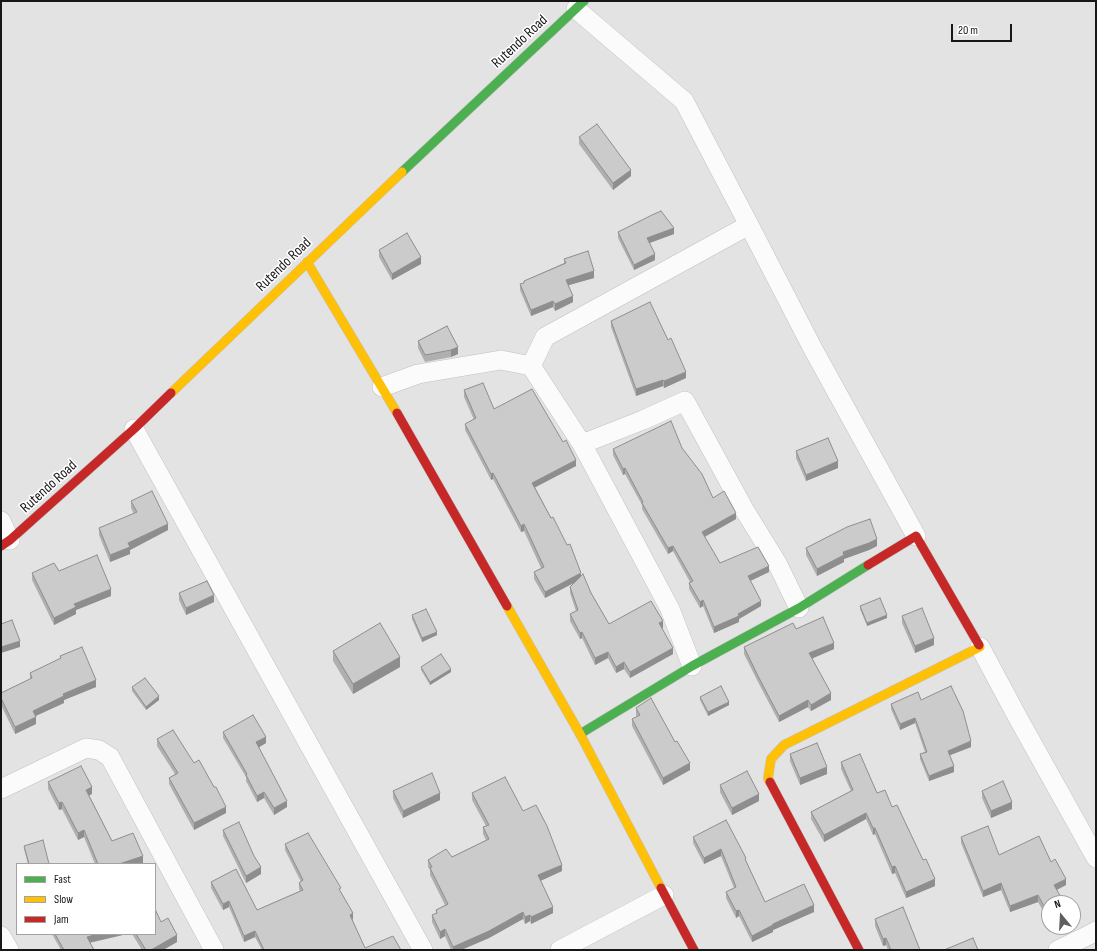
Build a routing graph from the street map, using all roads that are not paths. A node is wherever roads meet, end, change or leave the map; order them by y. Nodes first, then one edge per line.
1 (580, 5) edge
2 (749, 224) junction
3 (307, 262) junction
4 (531, 366) junction
5 (382, 387) junction
6 (134, 429) junction
7 (582, 444) junction
8 (1, 522) edge
9 (916, 536) junction
10 (5, 543) edge
11 (799, 608) junction
12 (980, 647) junction
13 (692, 666) junction
14 (580, 734) junction
15 (1, 789) edge
16 (1096, 858) edge
17 (664, 895) junction
18 (1096, 931) edge
19 (1, 936) edge
20 (9, 950) edge
21 (214, 950) edge
22 (423, 950) edge
23 (560, 950) edge
24 (694, 950) edge
25 (859, 950) edge
26 (1058, 950) edge

1 - 2 street
1 - 3 street, Rutendo Road
2 - 4 street
2 - 9 street
3 - 5 street
3 - 6 street, Rutendo Road
4 - 5 street
4 - 7 street
5 - 14 street
6 - 10 street, Rutendo Road
6 - 22 street
7 - 11 street
7 - 13 street
8 - 10 street
9 - 11 street
9 - 12 street
11 - 13 street
12 - 16 street
12 - 25 street
13 - 14 street
14 - 17 street
15 - 21 street
17 - 23 street
17 - 24 street
18 - 26 street
19 - 20 street

